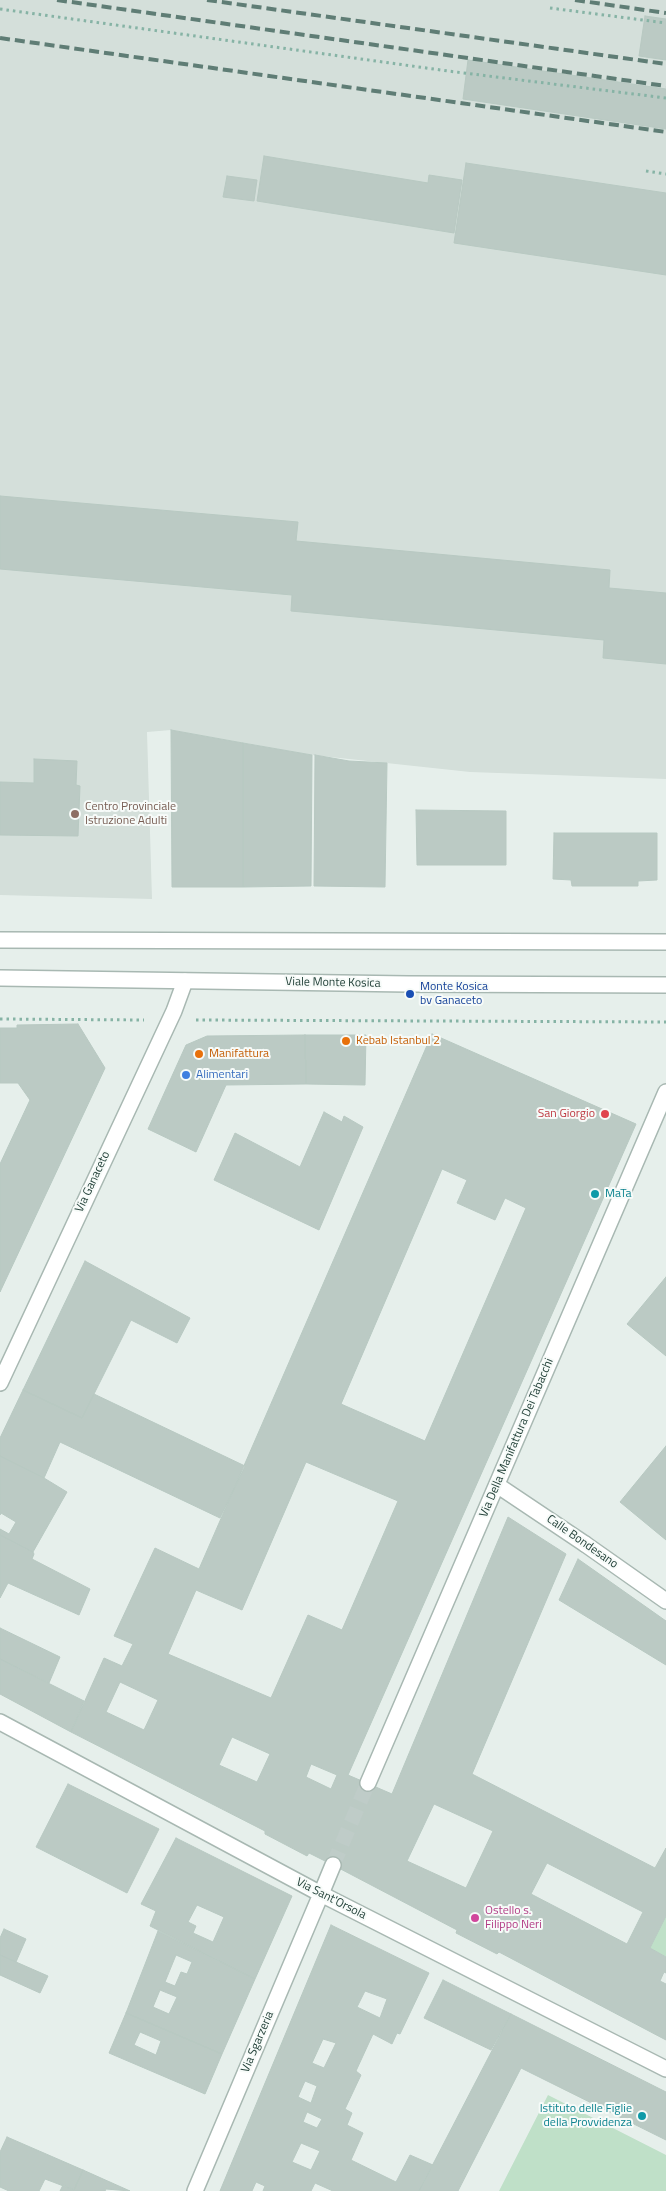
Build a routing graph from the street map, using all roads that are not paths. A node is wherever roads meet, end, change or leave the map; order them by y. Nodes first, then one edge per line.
1 (0, 940) edge
2 (666, 942) edge
3 (0, 978) edge
4 (185, 981) junction
5 (666, 985) edge
6 (666, 1092) edge
7 (0, 1383) edge
8 (497, 1485) junction
9 (666, 1601) edge
10 (0, 1722) edge
11 (368, 1784) tunnel mouth
12 (333, 1865) tunnel mouth
13 (321, 1894) junction
14 (666, 2069) edge
15 (195, 2191) edge

1 - 2 street
3 - 4 street, Viale Monte Kosica
4 - 5 street, Viale Monte Kosica
4 - 7 street, Via Ganaceto
6 - 8 street, Via Della Manifattura Dei Tabacchi
8 - 9 street, Calle Bondesano
8 - 11 street, Via Della Manifattura Dei Tabacchi
10 - 13 street, Via Sant'Orsola
12 - 13 street
13 - 14 street, Via Sant'Orsola
13 - 15 street, Via Sgarzeria

